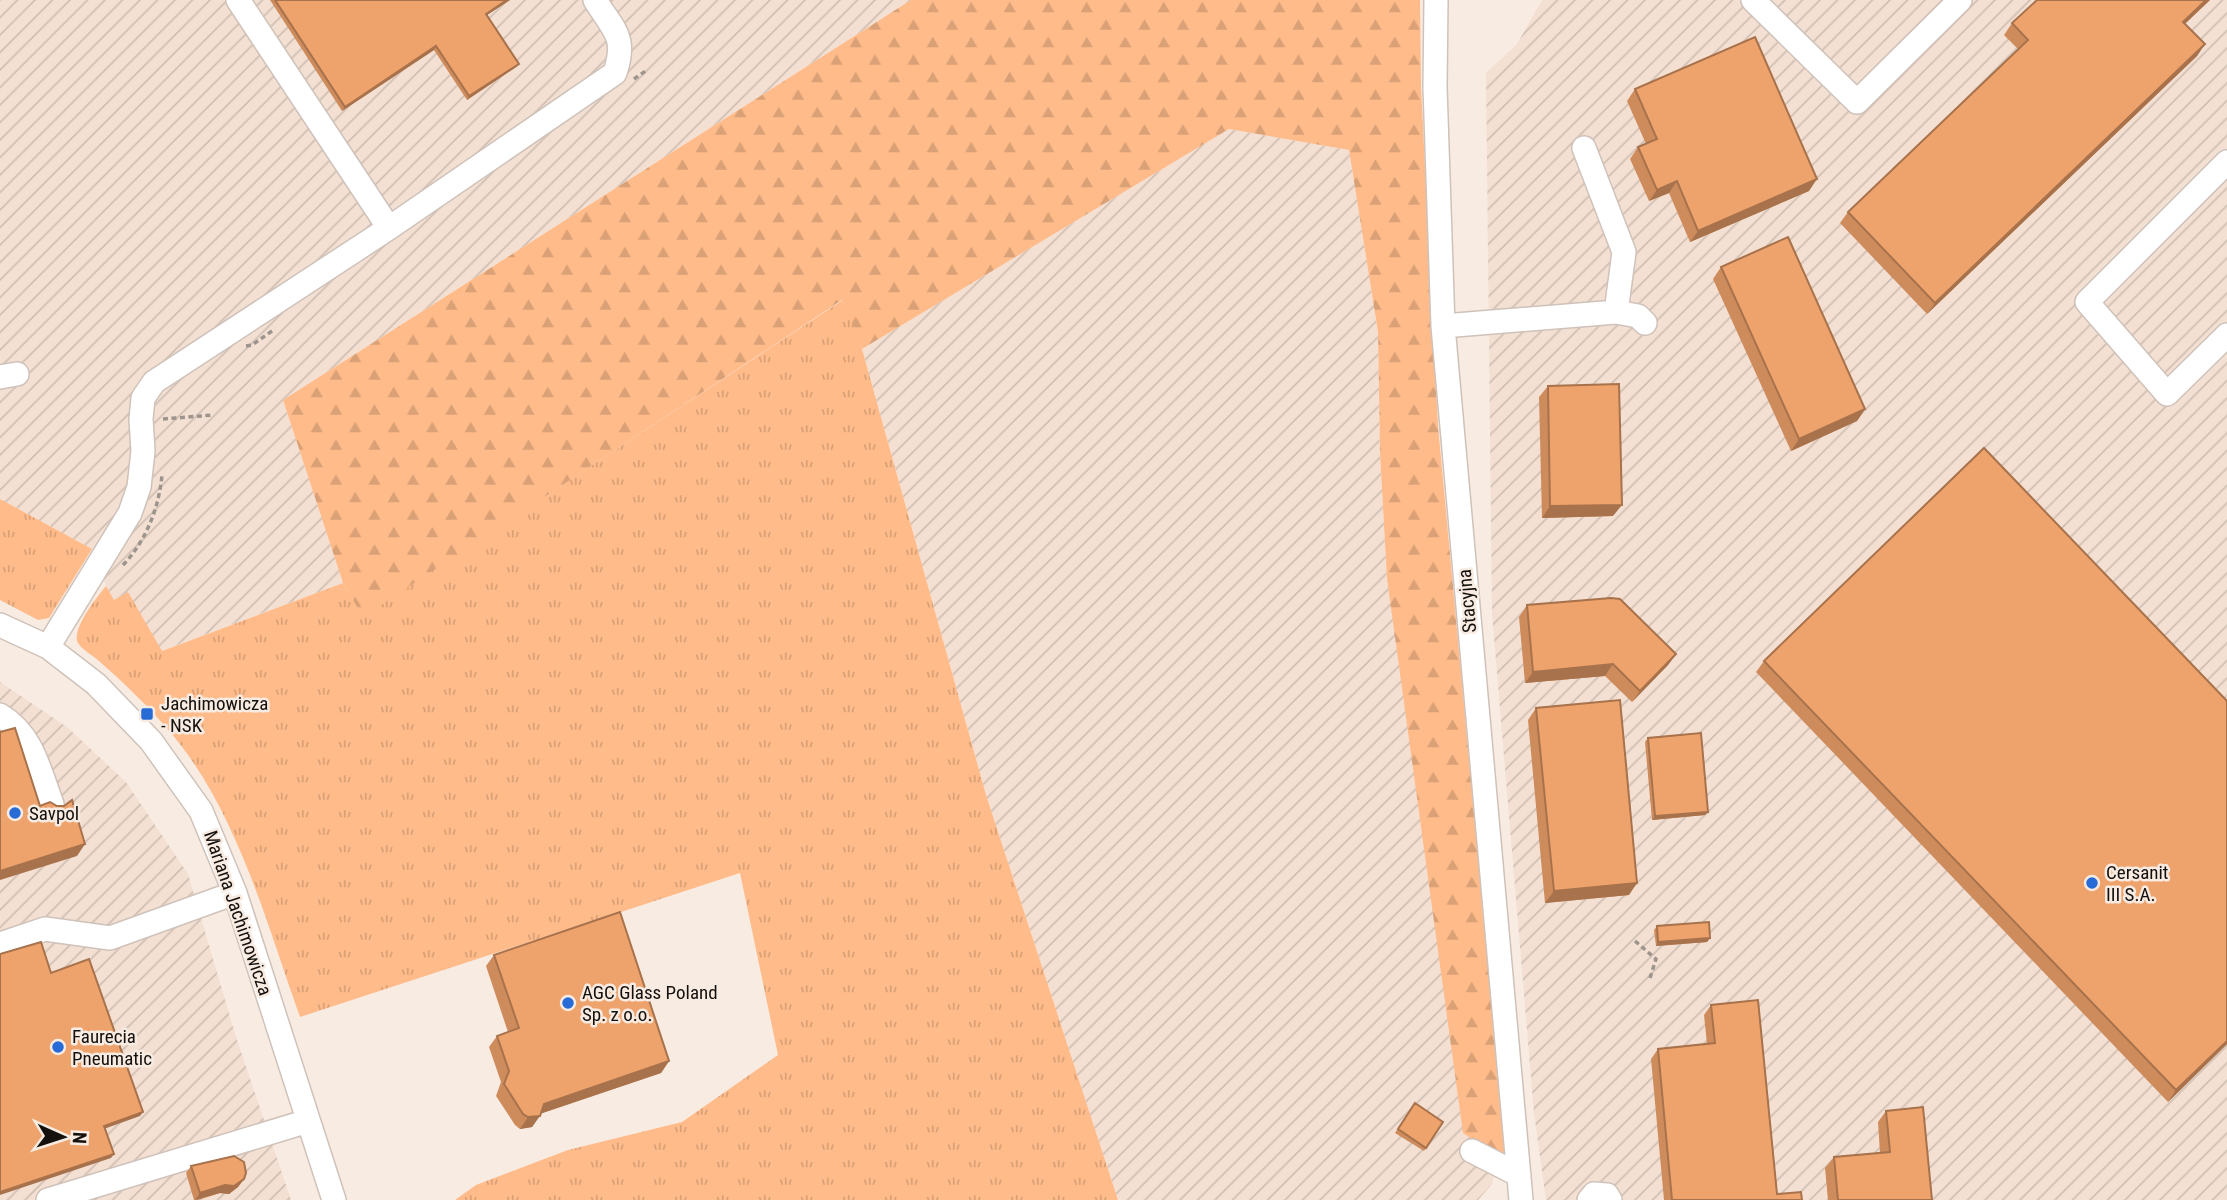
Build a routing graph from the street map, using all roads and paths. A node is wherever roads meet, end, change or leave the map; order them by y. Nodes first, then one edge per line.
1 (238, 0) edge
2 (595, 0) edge
3 (1436, 0) edge
4 (1752, 0) edge
5 (1961, 0) edge
6 (647, 70) dead end
7 (624, 85) dead end
8 (1584, 148) dead end
9 (2227, 162) edge
10 (389, 228) junction
11 (1616, 312) junction
12 (1645, 323) dead end
13 (1443, 326) junction
14 (275, 329) dead end
15 (2227, 335) edge
16 (240, 348) dead end
17 (162, 412) dead end
18 (213, 415) dead end
19 (163, 419) junction
20 (163, 431) dead end
21 (163, 466) dead end
22 (121, 567) dead end
23 (0, 625) edge
24 (48, 647) junction
25 (0, 715) edge
26 (52, 804) edge
27 (235, 893) junction
28 (1635, 941) dead end
29 (0, 944) edge
30 (1650, 978) dead end
31 (308, 1121) junction
32 (1472, 1151) dead end
33 (1518, 1175) junction
34 (48, 1200) edge
35 (334, 1200) edge
36 (1521, 1200) edge
37 (1589, 1200) edge
38 (1610, 1200) edge

1 - 10 street
2 - 10 street
3 - 13 street, Stacyjna
4 - 5 street
6 - 7 path
8 - 11 street
9 - 15 street
10 - 24 street
11 - 12 street
11 - 13 street
13 - 33 street, Stacyjna
14 - 16 path
17 - 19 path
18 - 19 path
19 - 20 path
21 - 22 path
23 - 24 street, Mariana Jachimowicza
24 - 27 street, Mariana Jachimowicza
25 - 26 street
27 - 29 street
27 - 31 street, Mariana Jachimowicza
28 - 30 path
31 - 34 street
31 - 35 street, Mariana Jachimowicza
32 - 33 street
33 - 36 street, Stacyjna
37 - 38 street

